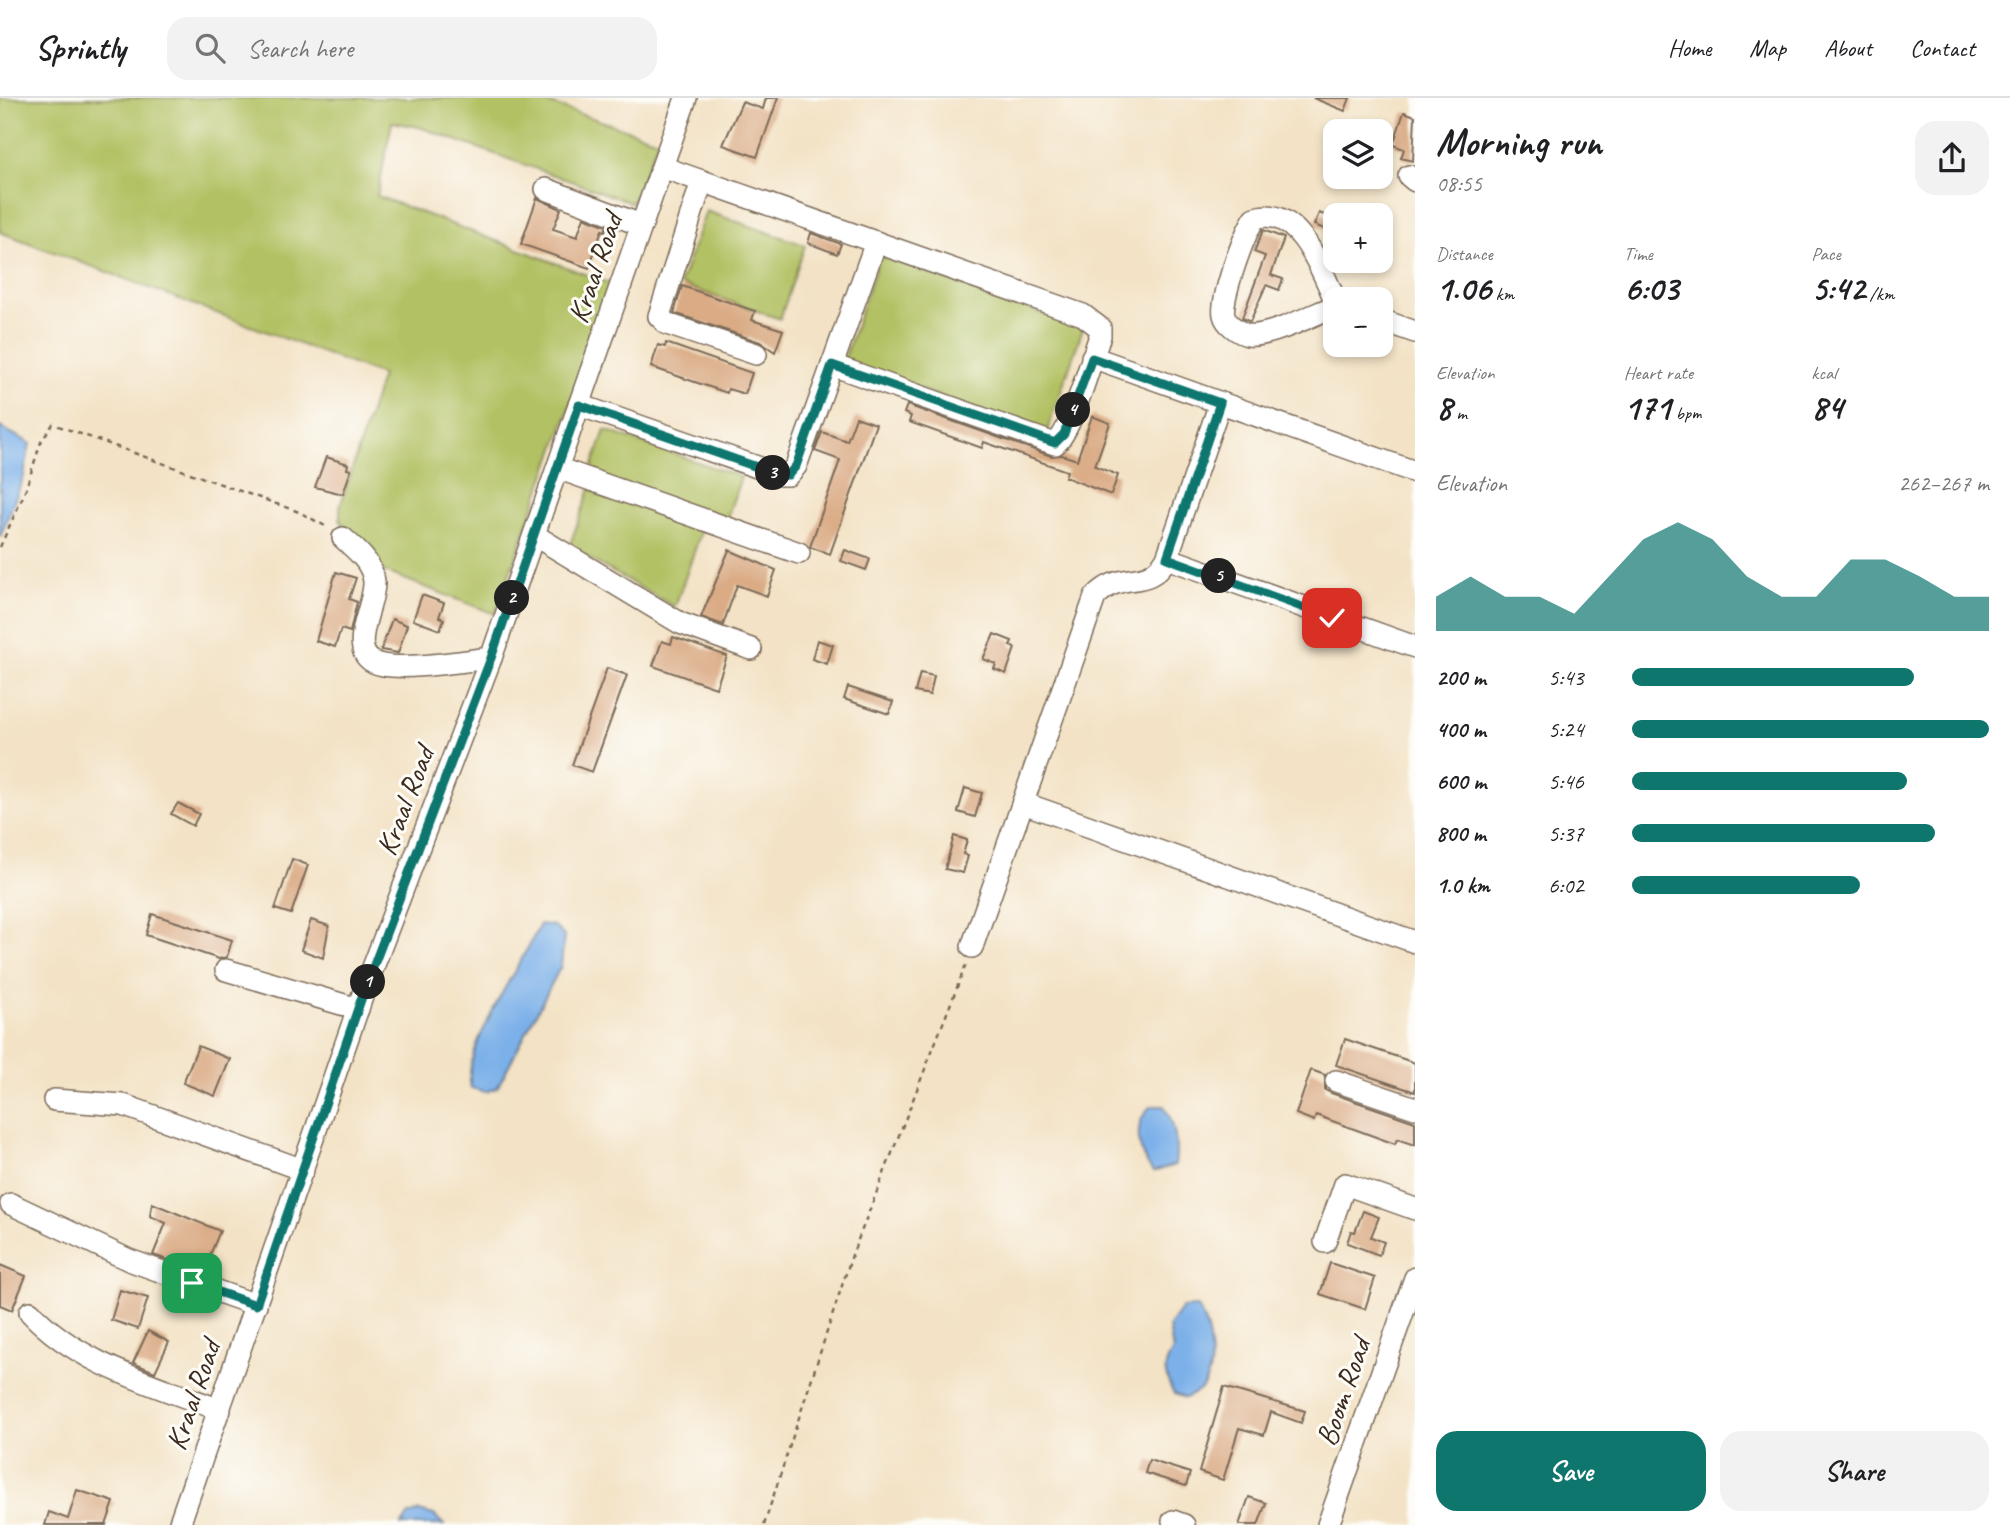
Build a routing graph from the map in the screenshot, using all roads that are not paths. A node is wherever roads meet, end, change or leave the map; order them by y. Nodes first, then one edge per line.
1 (686, 98) edge
2 (662, 167) junction
3 (702, 181) junction
4 (546, 189) dead end
5 (641, 225) junction
6 (876, 242) junction
7 (1329, 287) edge
8 (1323, 311) edge
9 (1393, 324) edge
10 (1415, 332) edge
11 (756, 354) dead end
12 (1092, 358) junction
13 (832, 365) junction
14 (1220, 403) junction
15 (579, 405) junction
16 (557, 468) junction
17 (1415, 472) edge
18 (534, 535) junction
19 (343, 538) road end
20 (799, 553) dead end
21 (1167, 558) junction
22 (1415, 648) edge
23 (751, 649) dead end
24 (491, 658) junction
25 (1023, 803) junction
26 (1415, 942) edge
27 (972, 947) road end
28 (226, 970) dead end
29 (358, 1009) junction
30 (1336, 1081) dead end
31 (54, 1100) dead end
32 (1415, 1108) edge
33 (303, 1170) junction
34 (11, 1204) dead end
35 (1415, 1209) edge
36 (1325, 1242) dead end
37 (1415, 1278) edge
38 (256, 1305) junction
39 (30, 1312) dead end
40 (220, 1410) junction
41 (179, 1525) edge
42 (1328, 1525) edge

1 - 2 street, Kraal Road
2 - 3 street
2 - 5 street, Kraal Road
3 - 6 street
3 - 11 street
4 - 5 street
5 - 15 street, Kraal Road
6 - 12 street
6 - 13 street
7 - 8 street
9 - 10 street
12 - 13 street
12 - 14 street
13 - 15 street
14 - 17 street
14 - 21 street
15 - 16 street, Kraal Road
16 - 18 street, Kraal Road
16 - 20 street
18 - 23 street
18 - 24 street, Kraal Road
19 - 24 street
21 - 22 street
21 - 25 street
24 - 29 street, Kraal Road
25 - 26 street
25 - 27 street
28 - 29 street
29 - 33 street, Kraal Road
30 - 32 street
31 - 33 street
33 - 38 street, Kraal Road
34 - 38 street
35 - 36 street
37 - 42 street, Boom Road
38 - 40 street, Kraal Road
39 - 40 street
40 - 41 street, Kraal Road

